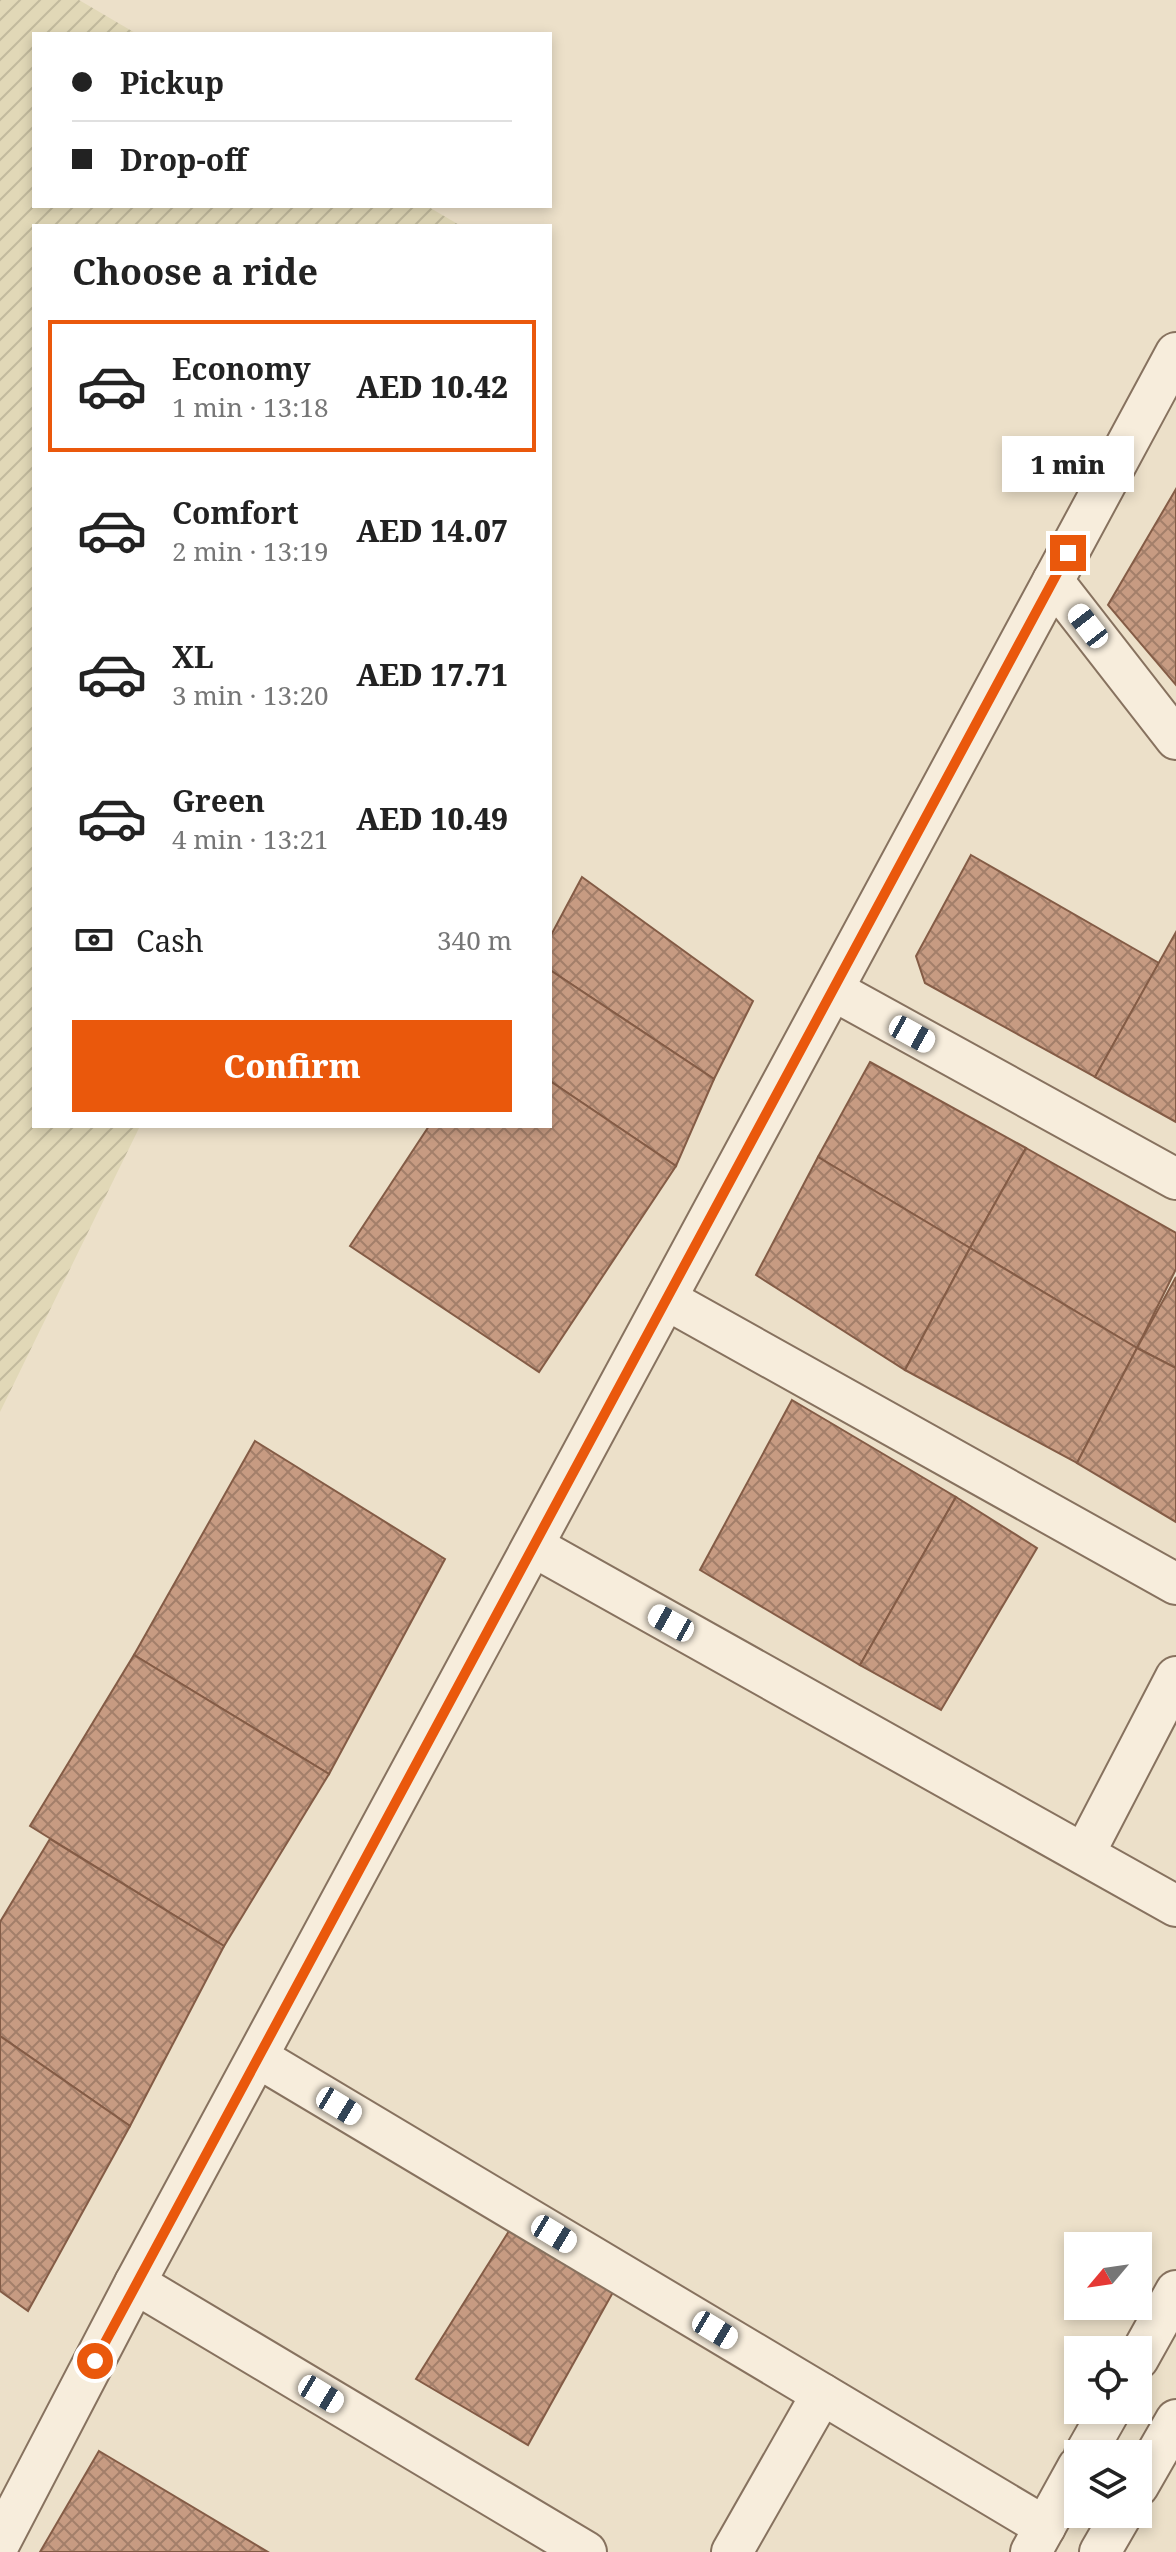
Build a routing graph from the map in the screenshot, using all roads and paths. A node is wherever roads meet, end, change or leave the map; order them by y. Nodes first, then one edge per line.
1 (1176, 353) edge
2 (1053, 581) junction
3 (1176, 739) edge
4 (833, 990) junction
5 (1176, 1179) edge
6 (666, 1299) junction
7 (533, 1546) junction
8 (1176, 1584) edge
9 (1176, 1677) edge
10 (1084, 1854) junction
11 (1176, 1906) edge
12 (259, 2058) junction
13 (135, 2283) junction
14 (1176, 2291) edge
15 (1151, 2336) edge
16 (822, 2394) junction
17 (1176, 2420) edge
18 (1152, 2462) edge
19 (1064, 2492) edge
20 (1114, 2528) edge
21 (1038, 2539) edge
22 (0, 2542) edge
23 (586, 2552) edge
24 (732, 2552) edge
25 (1100, 2552) edge

1 - 2 street
2 - 3 street
2 - 4 street
4 - 5 street
4 - 6 street
6 - 7 street
6 - 8 street
7 - 10 street
7 - 12 street
9 - 10 street
10 - 11 street
12 - 13 street
12 - 16 street
13 - 22 street
13 - 23 street
14 - 15 street
16 - 21 street
16 - 24 street
17 - 18 street
19 - 21 street
20 - 25 street

